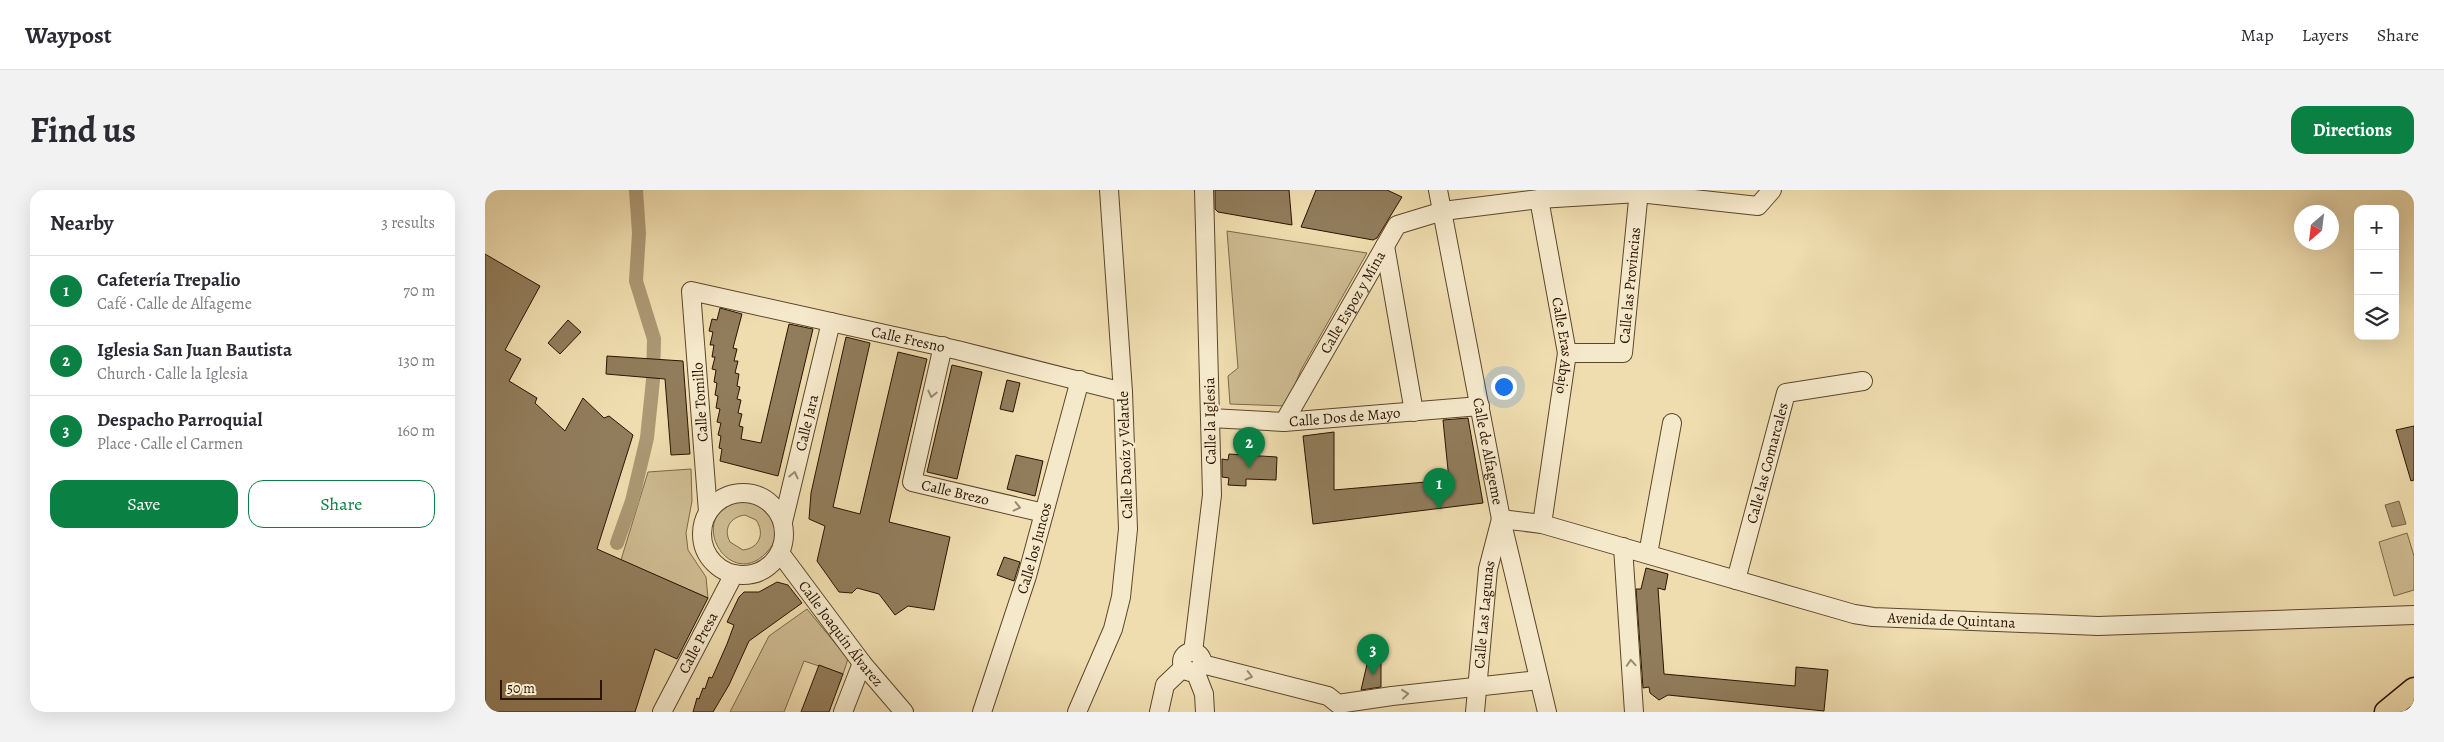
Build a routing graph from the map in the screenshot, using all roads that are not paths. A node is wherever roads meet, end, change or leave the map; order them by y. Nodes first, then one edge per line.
1 (1109, 190) edge
2 (1205, 190) edge
3 (1438, 190) edge
4 (1772, 190) edge
5 (1639, 192) edge
6 (1539, 199) junction
7 (1443, 211) junction
8 (1385, 246) junction
9 (691, 291) joint
10 (831, 322) junction
11 (943, 346) junction
12 (1567, 353) junction
13 (1080, 380) junction
14 (1863, 381) dead end
15 (1123, 392) junction
16 (1480, 406) junction
17 (1414, 412) junction
18 (1210, 418) junction
19 (1284, 422) junction
20 (1672, 423) dead end
21 (708, 512) junction
22 (1044, 513) junction
23 (1501, 518) junction
24 (783, 522) junction
25 (1542, 524) junction
26 (1623, 547) junction
27 (780, 553) junction
28 (1648, 554) junction
29 (734, 574) junction
30 (1736, 580) junction
31 (2414, 615) edge
32 (862, 662) junction
33 (1193, 663) junction
34 (1539, 680) junction
35 (1477, 686) junction
36 (2414, 689) edge
37 (1335, 709) edge
38 (663, 712) edge
39 (843, 712) edge
40 (904, 712) edge
41 (982, 712) edge
42 (1077, 712) edge
43 (1159, 712) edge
44 (1205, 712) edge
45 (1475, 712) edge
46 (1547, 712) edge
47 (1633, 712) edge
48 (2386, 712) edge
49 (2398, 712) edge

1 - 15 street, Calle Daoíz y Velarde
2 - 18 street, Calle la Iglesia
3 - 7 street, Calle de Alfageme
4 - 5 street, Calle Espoz y Mina
5 - 6 street, Calle Espoz y Mina
5 - 12 street, Calle las Provincias
6 - 7 street, Calle Espoz y Mina
6 - 12 street, Calle Eras Abajo
7 - 8 street, Calle Espoz y Mina
7 - 16 street, Calle de Alfageme
8 - 17 street
8 - 19 street, Calle Espoz y Mina
9 - 10 street, Calle Fresno
9 - 21 street, Calle Tomillo
10 - 11 street, Calle Fresno
24 -> 10 street, Calle Jara
11 - 13 street, Calle Fresno
11 -> 22 street, Calle Brezo
12 - 25 street, Calle Eras Abajo
13 - 15 street, Calle Fresno
13 - 22 street, Calle los Juncos
14 - 30 street, Calle las Comarcales
15 - 42 street, Calle Daoíz y Velarde
16 - 17 street, Calle Dos de Mayo
16 - 23 street, Calle de Alfageme
17 - 19 street, Calle Dos de Mayo
18 - 19 street, Calle Dos de Mayo
18 - 33 street, Calle la Iglesia
20 - 28 street
21 - 24 street
21 - 29 street
22 - 41 street, Calle los Juncos
23 - 25 street, Avenida de Quintana
23 - 34 street, Calle de Alfageme
23 - 35 street, Calle Las Lagunas
24 - 27 street
25 - 26 street, Avenida de Quintana
26 - 28 street, Avenida de Quintana
47 -> 26 street
27 - 29 street
27 - 32 street, Calle Joaquín Álvarez
28 - 30 street, Avenida de Quintana
29 - 38 street, Calle Presa
30 - 31 street, Avenida de Quintana
32 - 39 street
32 - 40 street, Calle Joaquín Álvarez
33 -> 37 street
33 - 43 street
33 - 44 street, Calle la Iglesia
34 - 35 street
34 - 46 street, Calle de Alfageme
37 -> 35 street
35 - 45 street, Calle Las Lagunas
36 - 48 main road
36 - 49 main road

